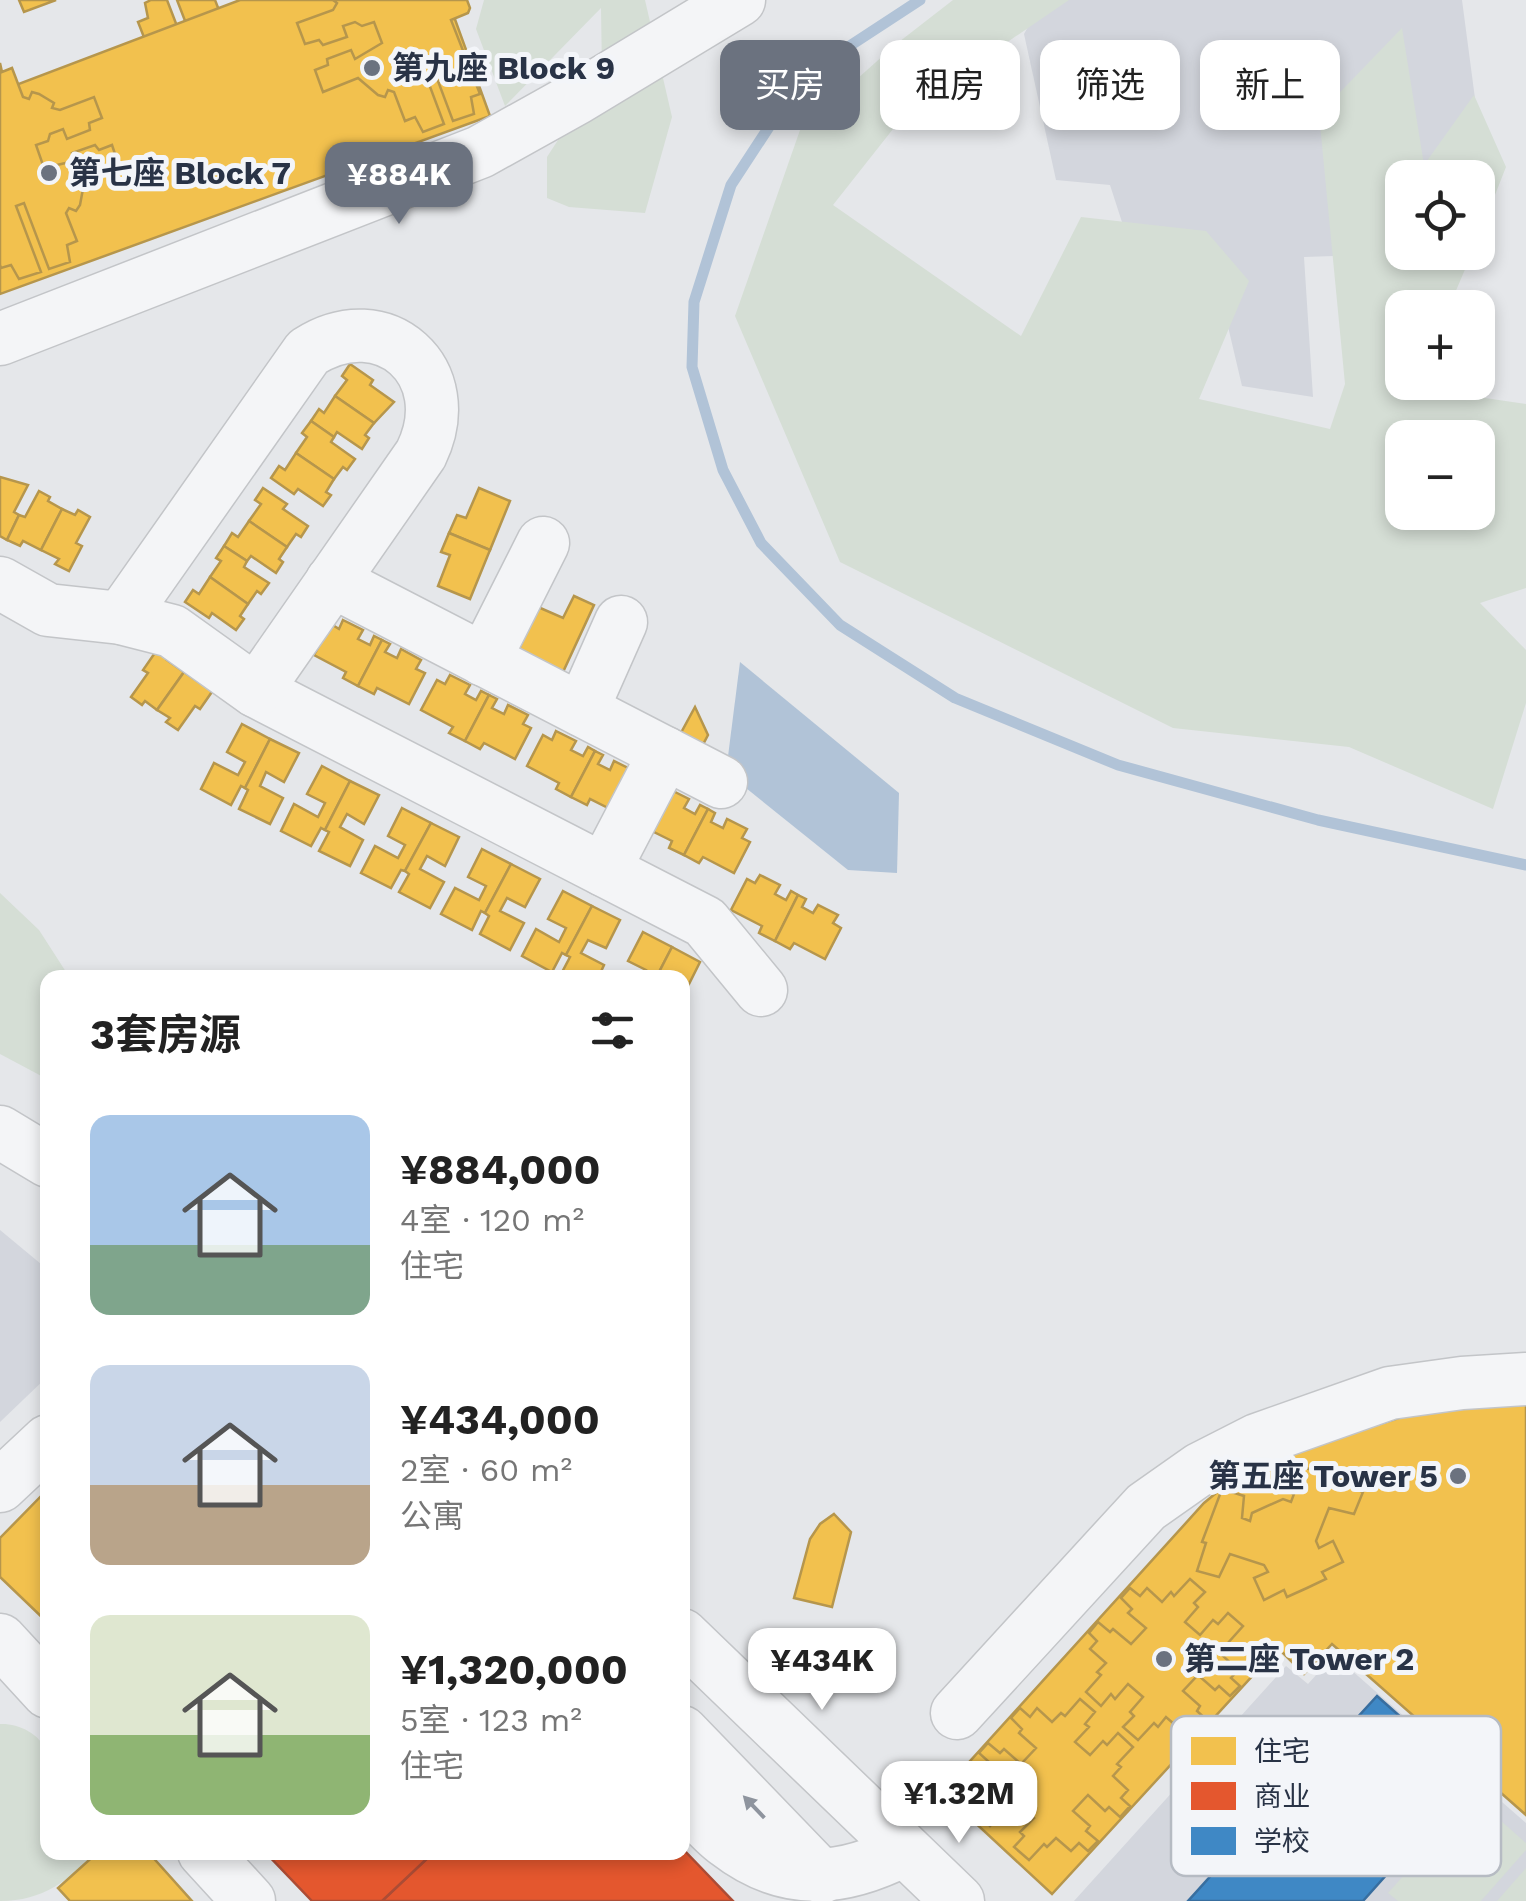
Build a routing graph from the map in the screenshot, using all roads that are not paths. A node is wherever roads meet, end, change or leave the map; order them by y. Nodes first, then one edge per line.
1 (739, 0) edge
2 (0, 339) edge
3 (544, 543) dead end
4 (332, 582) junction
5 (0, 583) edge
6 (121, 618) junction
7 (621, 622) dead end
8 (484, 660) junction
9 (256, 691) junction
10 (582, 710) junction
11 (666, 753) junction
12 (722, 782) dead end
13 (604, 870) junction
14 (761, 990) dead end
15 (0, 1132) edge
16 (40, 1156) edge
17 (1526, 1379) edge
18 (40, 1448) edge
19 (0, 1486) edge
20 (0, 1640) edge
21 (690, 1644) edge
22 (40, 1683) edge
23 (957, 1713) dead end
24 (690, 1740) edge
25 (690, 1805) edge
26 (904, 1850) junction
27 (212, 1860) edge
28 (822, 1877) junction
29 (250, 1901) edge
30 (958, 1901) edge

1 - 2 street
3 - 8 street
4 - 6 street
4 - 8 street
4 - 9 street
5 - 6 street
6 - 9 street
7 - 10 street
8 - 10 street
9 - 13 street
10 - 11 street
11 - 12 street
11 - 13 street
13 - 14 street
15 - 16 street
17 - 23 street
18 - 19 street
20 - 22 street
21 - 26 street
28 -> 24 street
25 - 28 street
26 - 28 street
26 - 30 street
27 - 29 street

